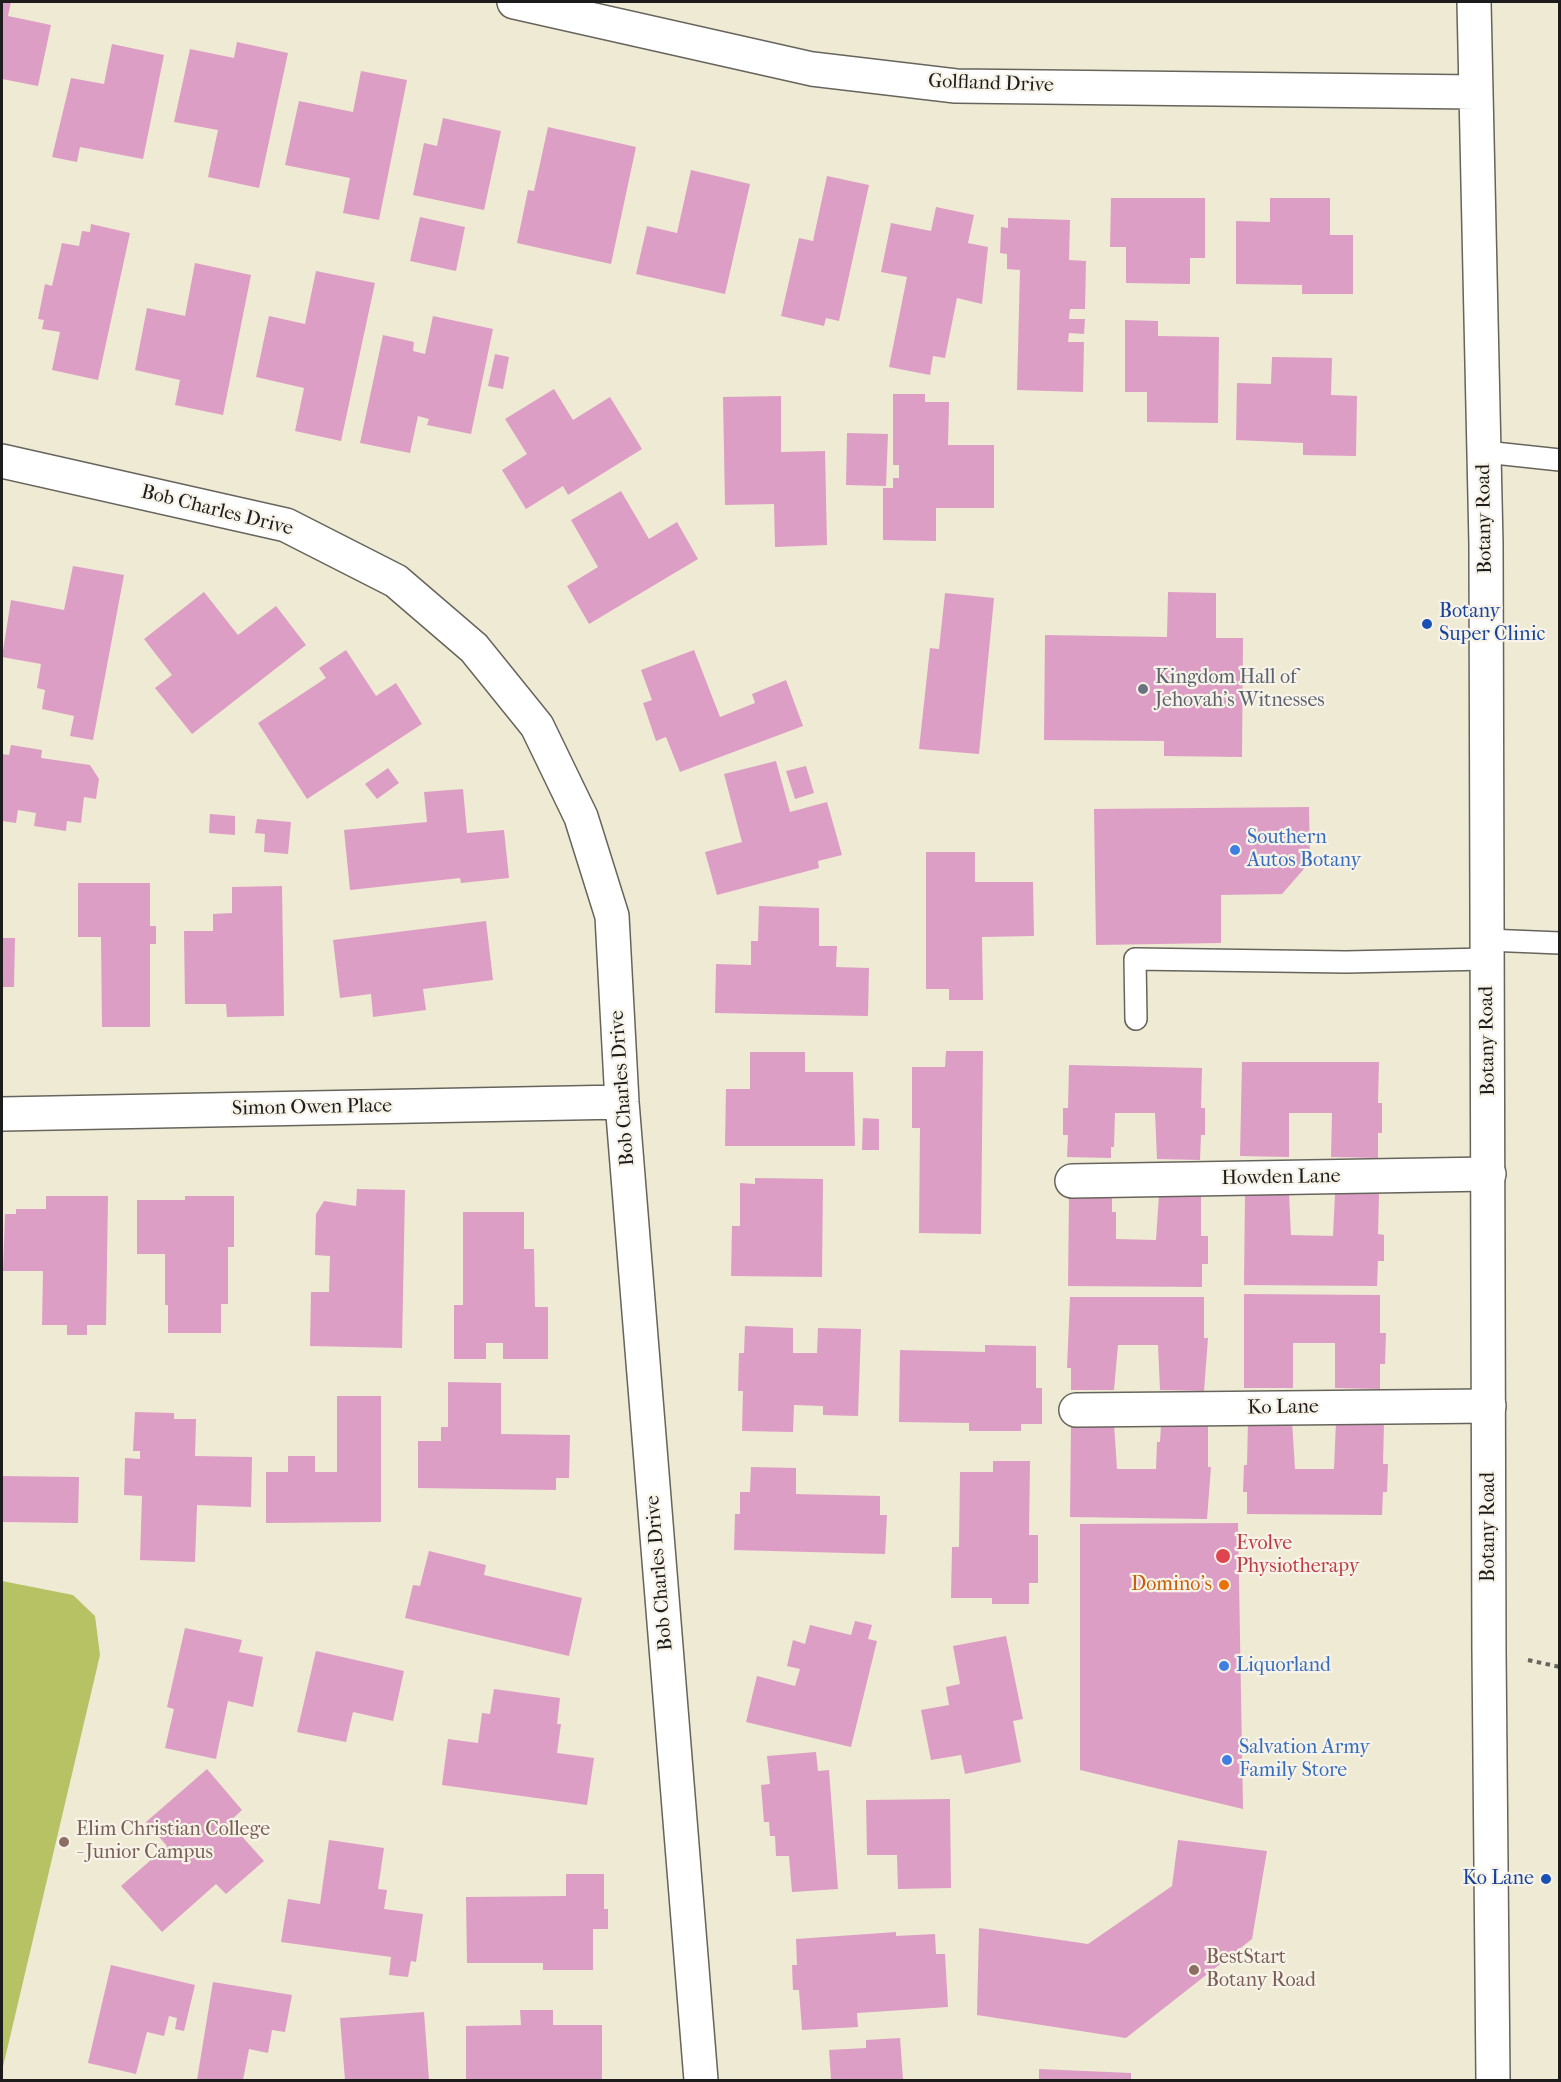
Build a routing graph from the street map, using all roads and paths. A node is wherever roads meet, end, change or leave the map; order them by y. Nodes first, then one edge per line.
1 (514, 2) edge
2 (1474, 2) edge
3 (1476, 92) junction
4 (1485, 452) junction
5 (1560, 460) edge
6 (2, 461) edge
7 (1560, 943) edge
8 (1487, 950) junction
9 (1136, 1019) dead end
10 (622, 1102) junction
11 (2, 1114) edge
12 (1490, 1174) junction
13 (1072, 1181) dead end
14 (1490, 1406) junction
15 (1076, 1410) dead end
16 (701, 2080) edge
17 (1493, 2080) edge

1 - 3 street, Golfland Drive
2 - 3 street, Botany Road
3 - 4 street, Botany Road
4 - 5 lane
4 - 8 street, Botany Road
6 - 10 street, Bob Charles Drive
7 - 8 lane
8 - 9 lane
8 - 12 street, Botany Road
10 - 11 street, Simon Owen Place
10 - 16 street, Bob Charles Drive
12 - 13 street, Howden Lane
12 - 14 street, Botany Road
14 - 15 street, Ko Lane
14 - 17 street, Botany Road

